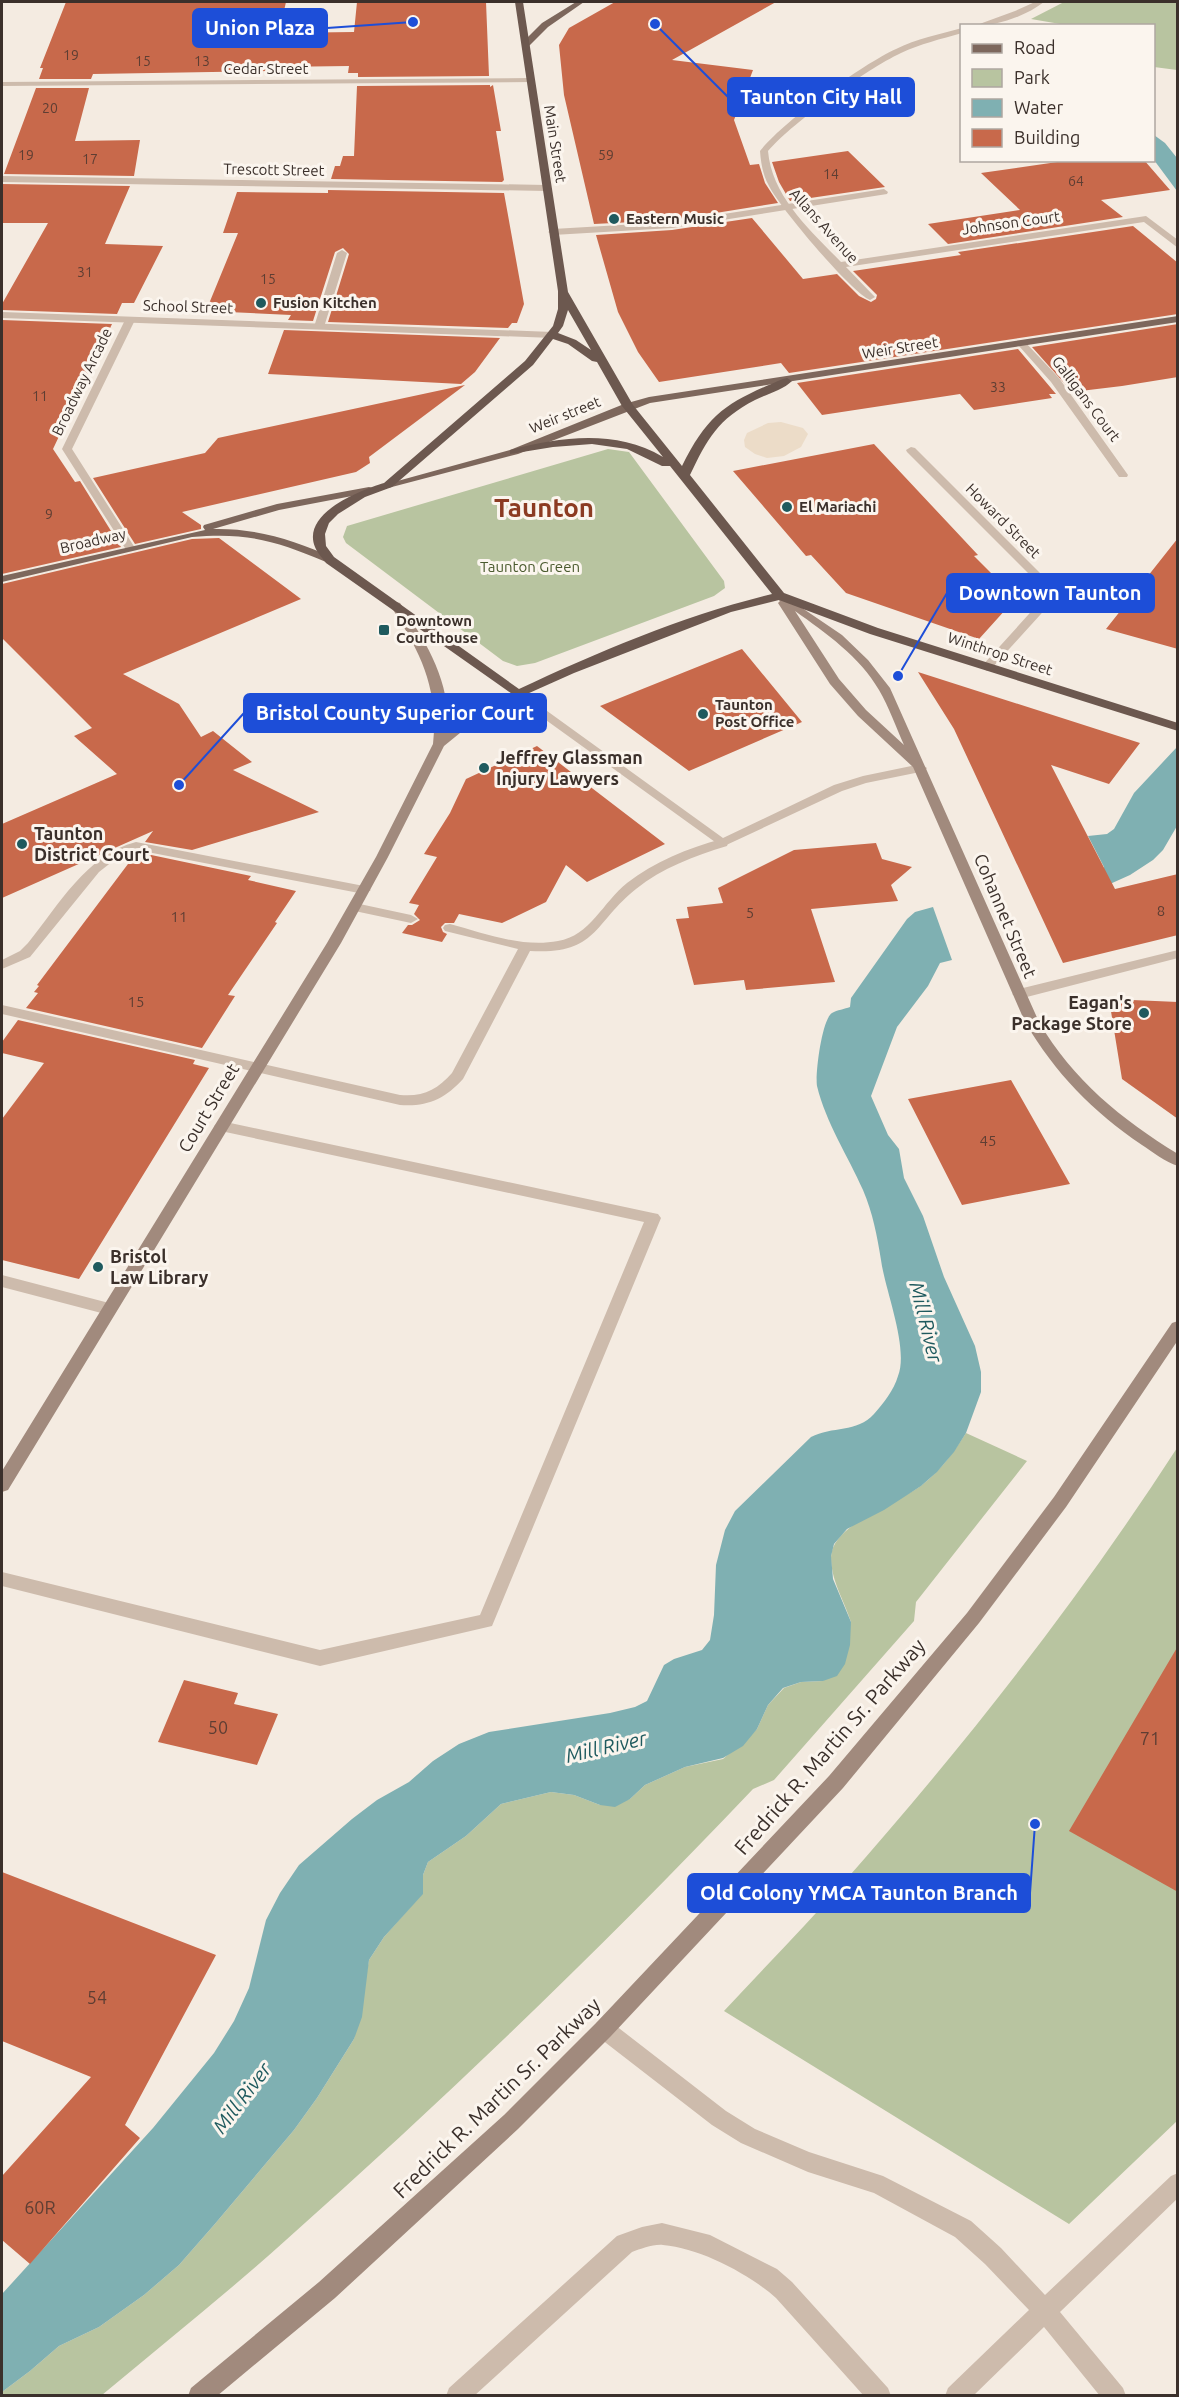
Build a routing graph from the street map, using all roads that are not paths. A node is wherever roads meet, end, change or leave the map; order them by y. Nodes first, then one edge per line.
1 (519, 2) edge
2 (580, 2) edge
3 (1040, 2) edge
4 (984, 24) edge
5 (960, 31) edge
6 (525, 45) junction
7 (530, 80) junction
8 (2, 84) edge
9 (2, 179) edge
10 (546, 188) junction
11 (884, 192) dead end
12 (786, 207) junction
13 (553, 232) junction
14 (1178, 245) edge
15 (342, 253) dead end
16 (840, 265) junction
17 (563, 291) junction
18 (870, 297) dead end
19 (2, 315) edge
20 (1178, 319) edge
21 (129, 320) junction
22 (319, 327) junction
23 (553, 335) junction
24 (1022, 344) junction
25 (608, 372) junction
26 (787, 381) junction
27 (628, 406) junction
28 (911, 450) dead end
29 (514, 452) junction
30 (1123, 475) dead end
31 (683, 477) junction
32 (388, 485) junction
33 (369, 490) junction
34 (192, 534) junction
35 (130, 548) junction
36 (330, 560) junction
37 (2, 579) edge
38 (780, 596) junction
39 (396, 605) junction
40 (987, 667) junction
41 (518, 694) junction
42 (1176, 727) edge
43 (439, 744) junction
44 (921, 768) junction
45 (722, 843) junction
46 (364, 891) junction
47 (355, 907) junction
48 (411, 919) dead end
49 (450, 928) dead end
50 (526, 946) junction
51 (1178, 954) edge
52 (2, 965) edge
53 (1019, 994) junction
54 (2, 1010) edge
55 (256, 1068) junction
56 (221, 1126) junction
57 (1178, 1161) edge
58 (2, 1281) edge
59 (109, 1309) junction
60 (1178, 1327) edge
61 (2, 1485) edge
62 (2, 1579) edge
63 (604, 2029) junction
64 (1178, 2183) edge
65 (1044, 2310) junction
66 (199, 2396) edge
67 (457, 2396) edge
68 (880, 2396) edge
69 (956, 2396) edge
70 (1115, 2396) edge

1 - 6 highway, Main Street
2 - 6 main road
3 - 4 street
5 - 12 street, Allans Avenue
6 - 7 highway, Main Street
7 - 8 street, Cedar Street
7 - 10 highway, Main Street
9 - 10 street, Trescott Street
10 - 13 highway, Main Street
11 - 12 street
12 - 13 street
12 - 16 street, Allans Avenue
13 - 17 highway, Main Street
14 - 16 street, Johnson Court
15 - 22 street
16 - 18 street, Allans Avenue
17 - 23 highway, Main Street
17 - 25 highway, Main Street
19 - 21 street, School Street
20 - 24 main road, Weir Street
21 - 22 street, School Street
21 - 35 street, Broadway Arcade
22 - 23 street, School Street
23 - 25 highway
23 - 32 highway, Main Street
24 - 26 main road, Weir Street
24 - 30 street, Galligans Court
25 - 27 highway, Main Street
26 - 27 main road, Weir Street
26 - 31 highway
27 - 29 main road, Weir street
27 - 31 highway
28 - 40 street, Howard Street
29 - 31 highway
29 - 32 main road
31 - 38 highway
32 - 33 highway
33 - 34 main road, Broadway
33 - 36 highway
34 - 35 main road, Broadway
34 - 36 main road, Broadway
35 - 37 main road, Broadway
36 - 39 highway
38 - 40 highway, Winthrop Street
38 - 41 highway
38 - 44 main road, Cohannet Street
38 - 44 main road, Cohannet Street
39 - 41 highway
39 - 43 main road, Court Street
40 - 42 highway, Winthrop Street
41 - 43 main road, Court Street
41 - 45 street
43 - 46 main road, Court Street
44 - 45 street
44 - 53 main road, Cohannet Street
45 - 50 street
46 - 47 main road, Court Street
46 - 52 street
47 - 48 street
47 - 55 main road, Court Street
49 - 50 street
50 - 55 street
51 - 53 street
53 - 57 main road, Cohannet Street
54 - 55 street
55 - 56 main road, Court Street
56 - 59 main road, Court Street
56 - 62 street
58 - 59 street
59 - 61 main road, Court Street
60 - 63 main road, Fredrick R. Martin Sr. Parkway
63 - 65 street
63 - 66 main road, Fredrick R. Martin Sr. Parkway
64 - 65 street
65 - 69 street
65 - 70 street
67 - 68 street

